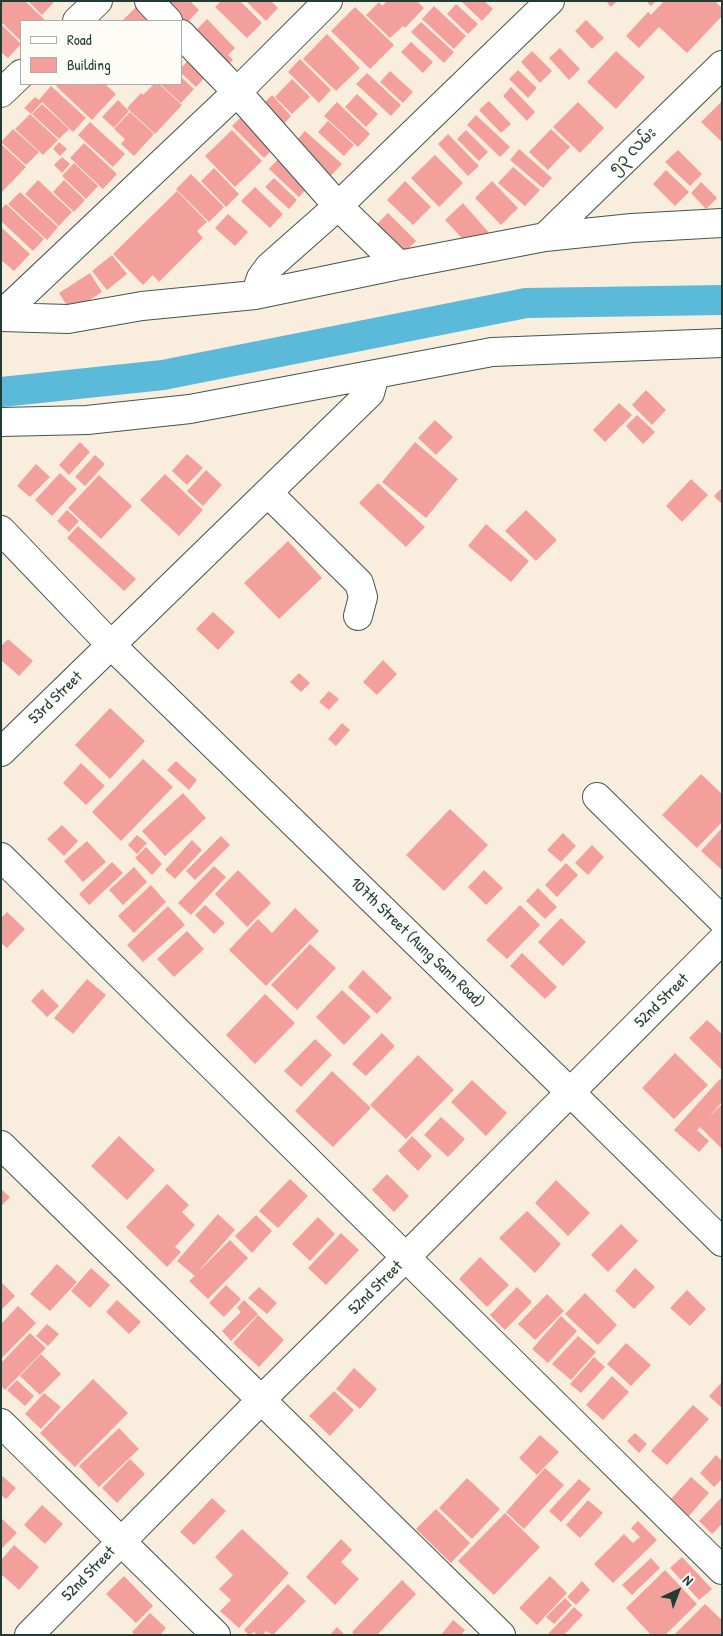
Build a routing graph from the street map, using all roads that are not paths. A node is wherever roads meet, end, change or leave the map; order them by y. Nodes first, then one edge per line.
1 (98, 1) edge
2 (149, 1) edge
3 (328, 1) edge
4 (550, 1) edge
5 (78, 20) edge
6 (167, 20) edge
7 (182, 35) edge
8 (722, 65) edge
9 (20, 75) edge
10 (237, 92) junction
11 (1, 93) edge
12 (338, 206) junction
13 (722, 223) edge
14 (545, 237) junction
15 (399, 265) junction
16 (255, 295) junction
17 (1, 316) edge
18 (722, 343) edge
19 (375, 375) junction
20 (1, 422) edge
21 (268, 493) junction
22 (1, 530) edge
23 (358, 616) dead end
24 (111, 644) junction
25 (1, 752) edge
26 (598, 797) dead end
27 (1, 857) edge
28 (722, 920) edge
29 (722, 940) edge
30 (571, 1093) junction
31 (1, 1146) edge
32 (722, 1242) edge
33 (405, 1258) junction
34 (261, 1400) junction
35 (1, 1423) edge
36 (121, 1542) junction
37 (722, 1570) edge
38 (29, 1635) edge
39 (216, 1635) edge
40 (501, 1635) edge

1 - 5 street
2 - 6 street
3 - 10 street
4 - 12 street
7 - 10 street
8 - 14 street, ၅၃ လမ်း
9 - 11 street
10 - 12 street
10 - 17 street
12 - 15 street
12 - 16 street
13 - 14 street
14 - 15 street
15 - 16 street
16 - 17 street
18 - 19 street
19 - 20 street
19 - 21 street, 53rd Street
21 - 23 street
21 - 24 street, 53rd Street
22 - 24 street, 107th Street (Aung Sann Road)
24 - 25 street, 53rd Street
24 - 30 street, 107th Street (Aung Sann Road)
26 - 28 street
27 - 33 street
29 - 30 street, 52nd Street
30 - 32 street, 107th Street (Aung Sann Road)
30 - 33 street, 52nd Street
31 - 34 street
33 - 34 street, 52nd Street
33 - 37 street
34 - 36 street, 52nd Street
34 - 40 street
35 - 36 street
36 - 38 street, 52nd Street
36 - 39 street

